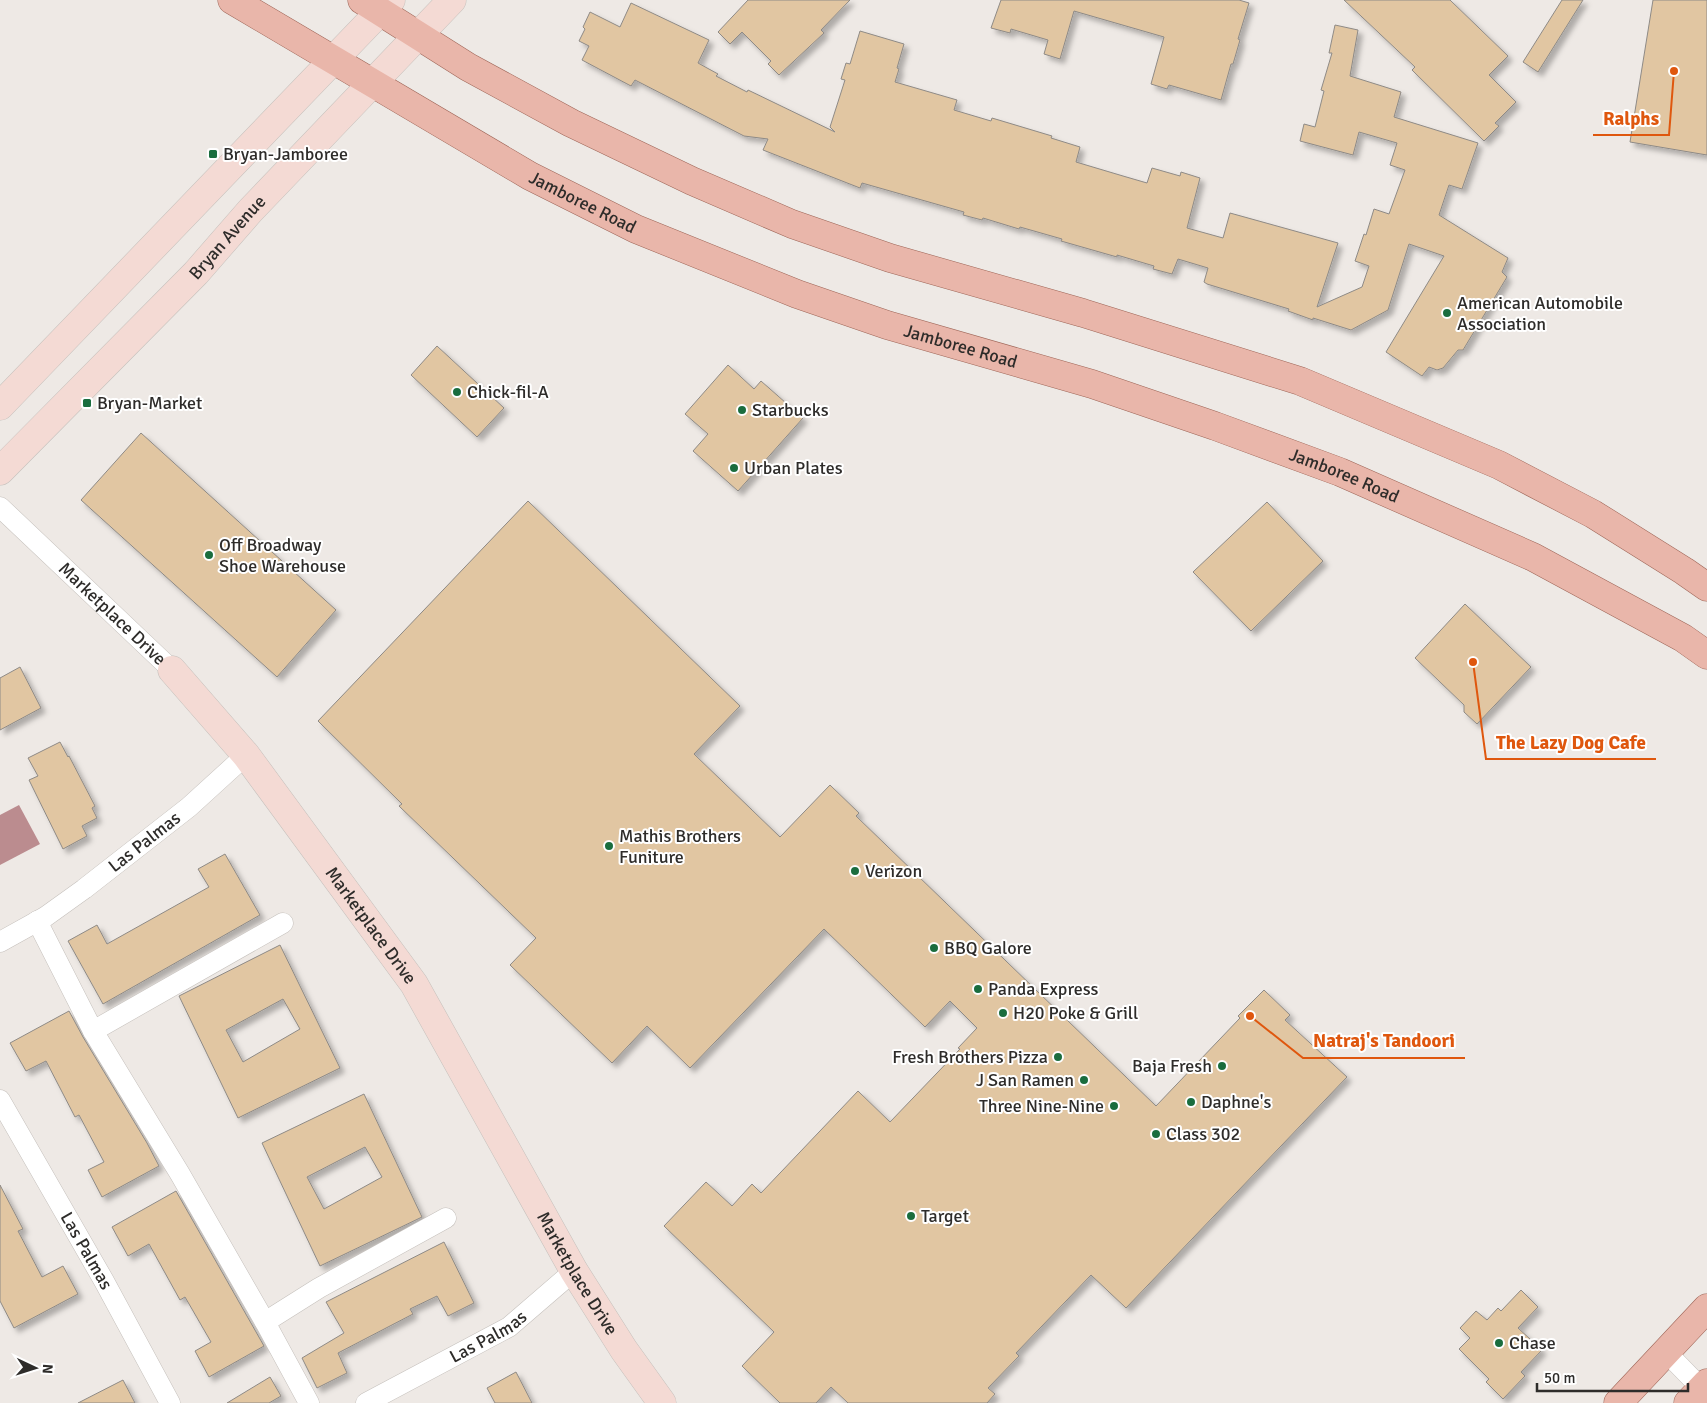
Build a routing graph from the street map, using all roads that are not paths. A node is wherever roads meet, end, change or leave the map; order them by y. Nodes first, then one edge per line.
1 (232, 0) edge
2 (452, 0) edge
3 (378, 4) edge
4 (419, 35) junction
5 (332, 60) junction
6 (372, 83) junction
7 (0, 406) edge
8 (0, 471) edge
9 (0, 507) edge
10 (1707, 587) edge
11 (1707, 655) edge
12 (172, 670) joint
13 (246, 755) junction
14 (37, 921) junction
15 (284, 923) dead end
16 (0, 942) edge
17 (93, 1030) junction
18 (0, 1100) edge
19 (446, 1218) dead end
20 (574, 1271) junction
21 (1707, 1308) edge
22 (265, 1322) junction
23 (1666, 1352) junction
24 (1701, 1392) edge
25 (170, 1403) edge
26 (309, 1403) edge
27 (366, 1403) edge
28 (662, 1403) edge
29 (1618, 1403) edge

1 - 5 main road, Jamboree Road
2 - 4 main road, Bryan Avenue
3 - 4 main road
3 - 5 main road
4 - 6 main road, Bryan Avenue
4 - 10 main road
5 - 6 main road, Jamboree Road
5 - 7 main road
6 - 8 main road, Bryan Avenue
6 - 11 main road, Jamboree Road
9 - 12 street, Marketplace Drive
12 - 13 main road, Marketplace Drive
13 - 14 street, Las Palmas
13 - 20 main road, Marketplace Drive
14 - 16 street, Las Palmas
14 - 17 street
15 - 17 street
17 - 22 street
18 - 25 street, Las Palmas
19 - 22 street
20 - 27 street, Las Palmas
20 - 28 main road, Marketplace Drive
21 - 23 main road
22 - 26 street
23 - 24 street
23 - 29 main road

